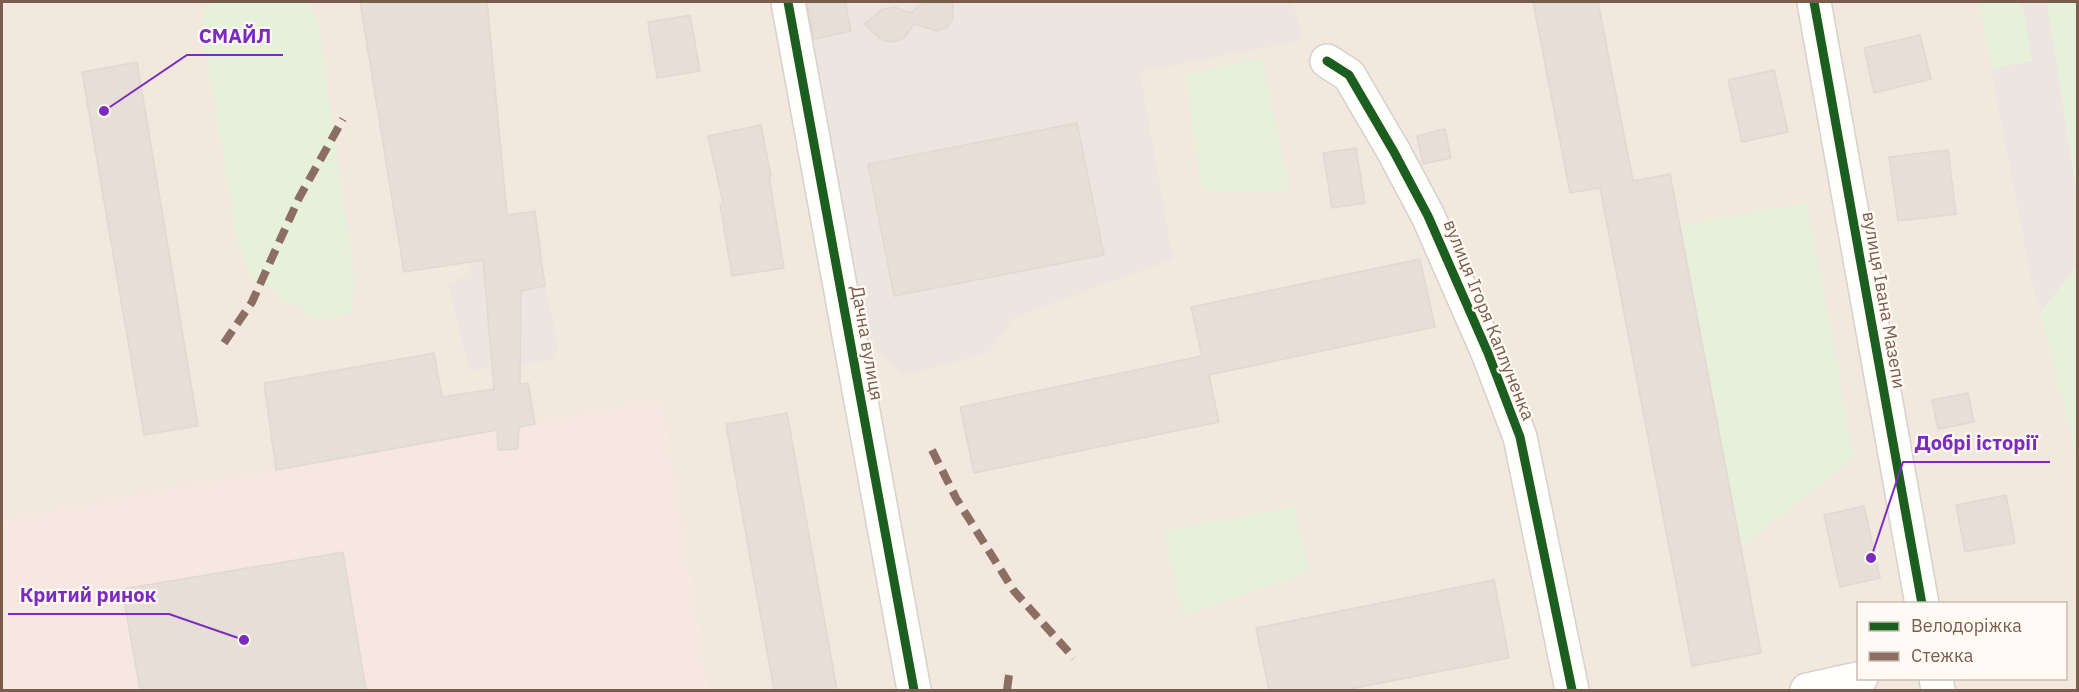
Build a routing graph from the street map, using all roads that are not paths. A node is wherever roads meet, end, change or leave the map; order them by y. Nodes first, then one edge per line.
1 (788, 2) edge
2 (1814, 2) edge
3 (1327, 62) dead end
4 (1922, 602) edge
5 (1857, 679) edge
6 (914, 690) edge
7 (1572, 690) edge
8 (1807, 690) edge

1 - 6 street, Дачна вулиця
2 - 4 street, вулиця Івана Мазепи
3 - 7 street, вулиця Ігоря Каплуненка
5 - 8 street

